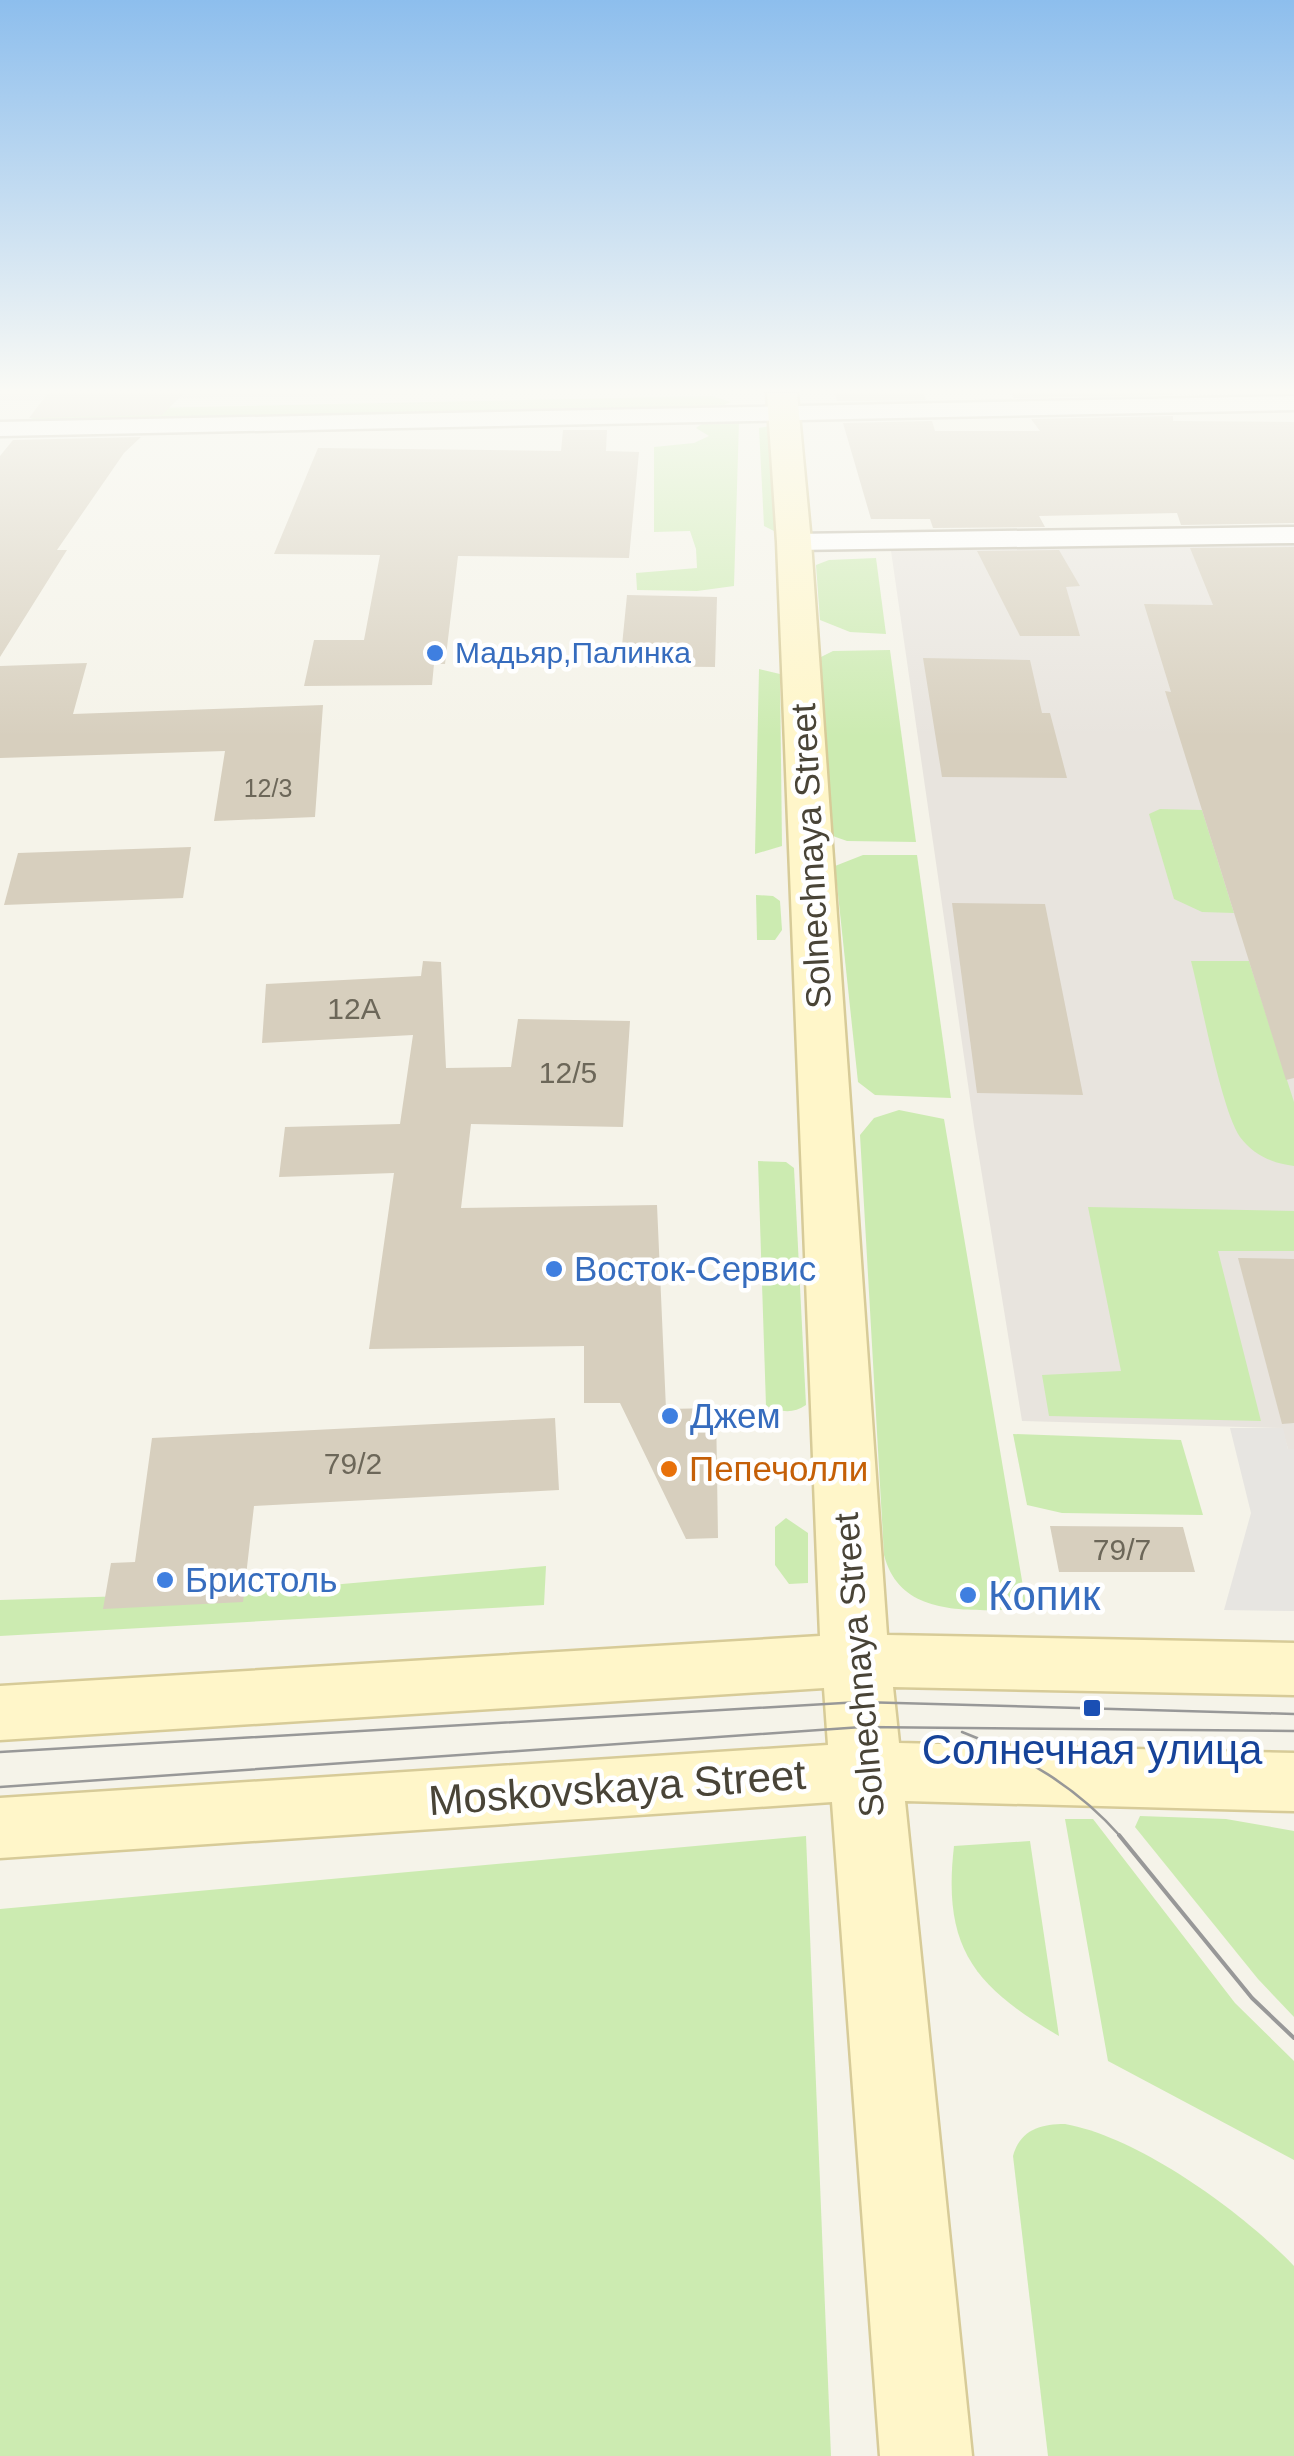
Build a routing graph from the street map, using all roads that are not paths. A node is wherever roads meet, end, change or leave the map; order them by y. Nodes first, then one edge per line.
1 (791, 508) edge
2 (1294, 535) edge
3 (794, 542) junction
4 (855, 1660) junction
5 (1294, 1669) edge
6 (0, 1714) edge
7 (866, 1771) junction
8 (1294, 1782) edge
9 (0, 1828) edge
10 (926, 2456) edge

1 - 3 main road, Solnechnaya Street
2 - 3 street
3 - 4 main road, Solnechnaya Street
4 - 5 main road
4 - 6 main road
4 - 7 main road, Solnechnaya Street
7 - 8 main road, Moskovskaya Street
7 - 9 main road, Moskovskaya Street
7 - 10 main road, Solnechnaya Street

